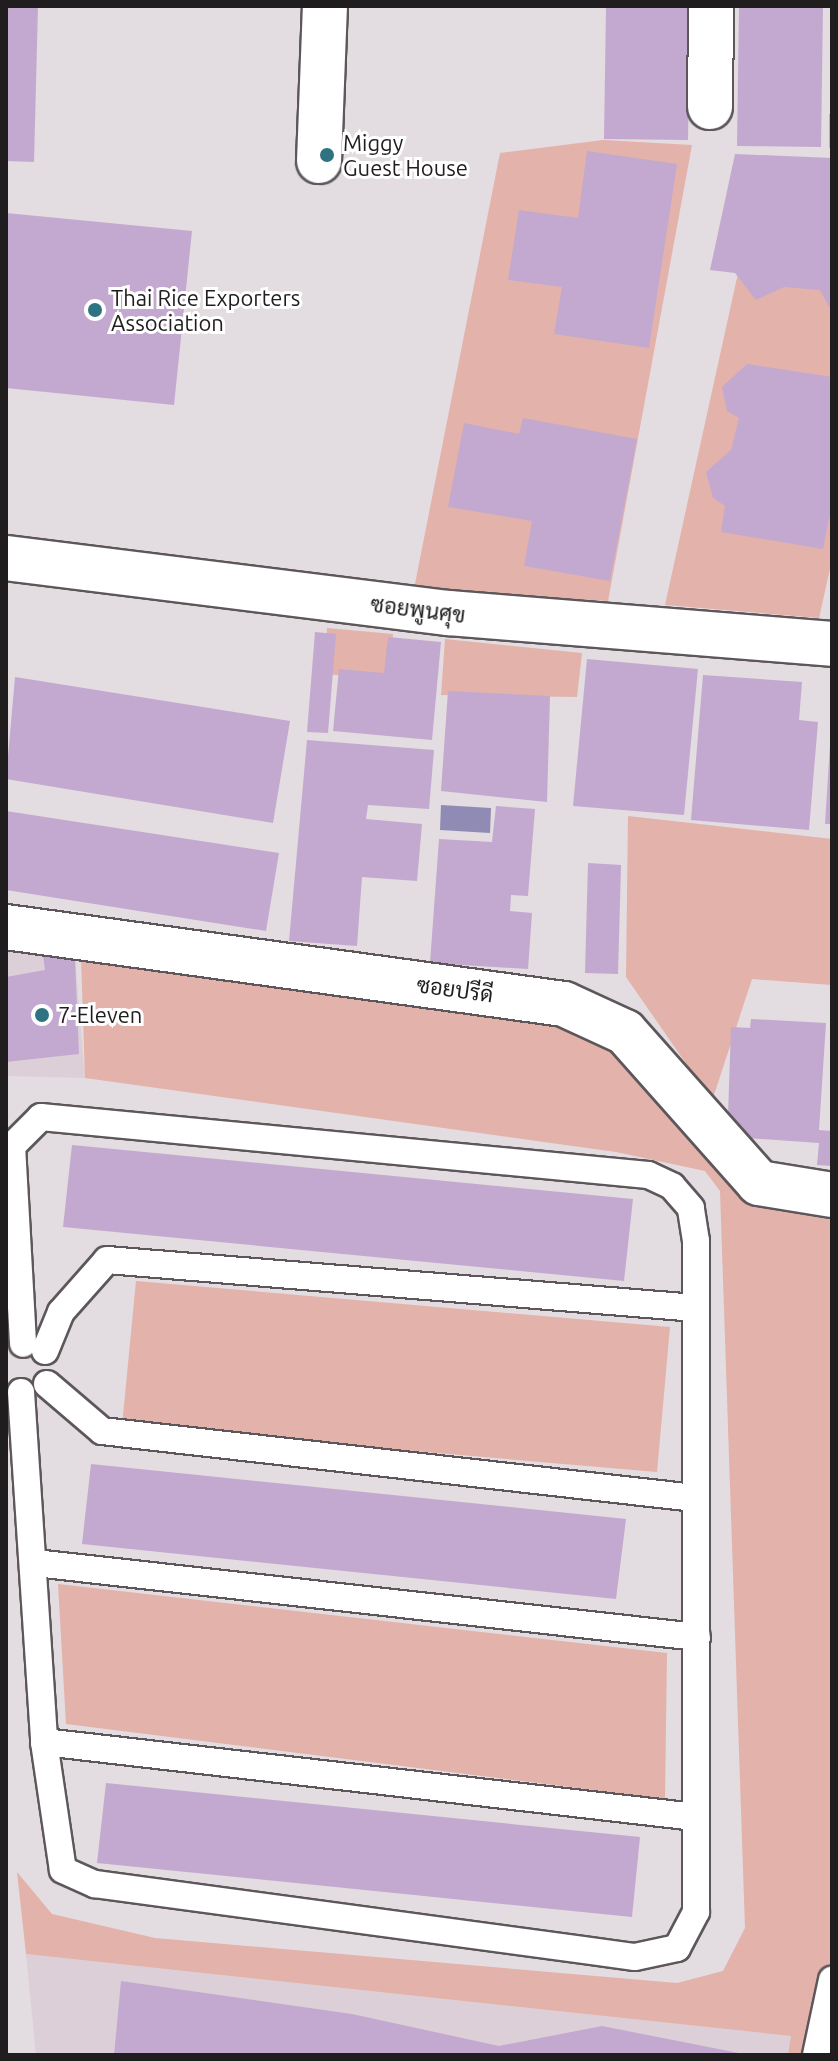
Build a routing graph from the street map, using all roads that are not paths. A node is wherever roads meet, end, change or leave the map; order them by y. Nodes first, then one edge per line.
1 (325, 6) edge
2 (711, 6) edge
3 (710, 107) dead end
4 (319, 161) dead end
5 (6, 558) edge
6 (832, 644) edge
7 (6, 927) edge
8 (832, 1195) edge
9 (696, 1308) junction
10 (25, 1351) edge
11 (47, 1384) junction
12 (13, 1385) edge
13 (695, 1498) junction
14 (35, 1563) junction
15 (697, 1637) junction
16 (44, 1742) junction
17 (695, 1817) junction
18 (832, 1980) edge
19 (816, 2055) edge

1 - 4 street
2 - 3 street
5 - 6 street, ซอยพูนศุข
7 - 8 street, ซอยปรีดี
9 - 10 lane
9 - 10 lane
9 - 13 lane
10 - 11 lane
11 - 12 lane
11 - 13 lane
12 - 14 lane
13 - 15 lane
14 - 15 lane
14 - 16 lane
15 - 17 lane
16 - 17 lane
16 - 17 lane
18 - 19 lane

